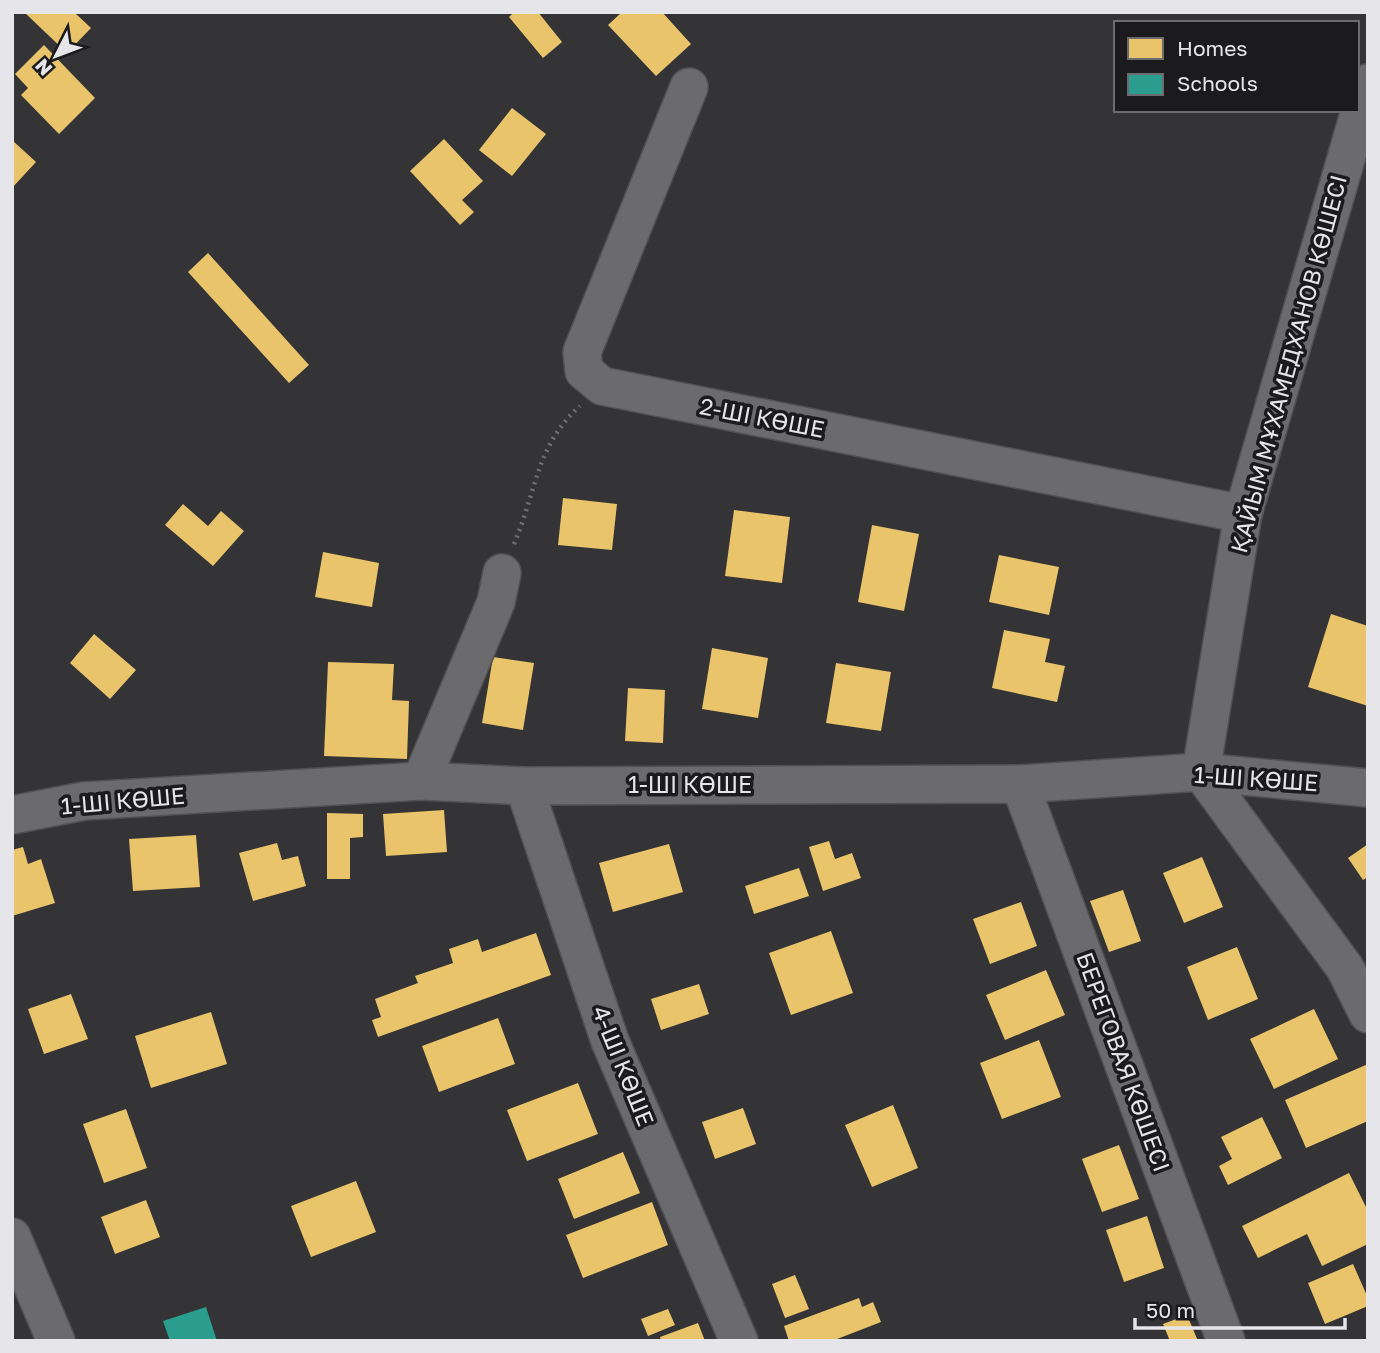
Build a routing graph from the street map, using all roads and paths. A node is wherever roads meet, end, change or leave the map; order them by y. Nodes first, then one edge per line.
1 (1368, 83) edge
2 (689, 87) dead end
3 (1359, 108) edge
4 (1357, 112) edge
5 (602, 386) junction
6 (1243, 514) junction
7 (502, 573) joint
8 (1201, 772) junction
9 (421, 781) junction
10 (1020, 784) junction
11 (524, 786) junction
12 (1368, 788) edge
13 (12, 815) edge
14 (1368, 1014) edge
15 (12, 1237) edge
16 (56, 1341) edge
17 (739, 1341) edge
18 (1226, 1341) edge

1 - 3 street, ҚАЙЫМ МҰХАМЕДХАНОВ КӨШЕСI
2 - 5 street
4 - 6 street, ҚАЙЫМ МҰХАМЕДХАНОВ КӨШЕСI
5 - 6 street, 2-ШІ КӨШЕ
5 - 7 path
6 - 8 street, ҚАЙЫМ МҰХАМЕДХАНОВ КӨШЕСI
7 - 9 street
8 - 10 street, 1-ШІ КӨШЕ
8 - 12 street, 1-ШІ КӨШЕ
8 - 14 street
9 - 11 street, 1-ШІ КӨШЕ
9 - 13 street, 1-ШІ КӨШЕ
10 - 11 street, 1-ШІ КӨШЕ
10 - 18 street, БЕРЕГОВАЯ КӨШЕСІ
11 - 17 street, 4-ШI КӨШЕ
15 - 16 street

